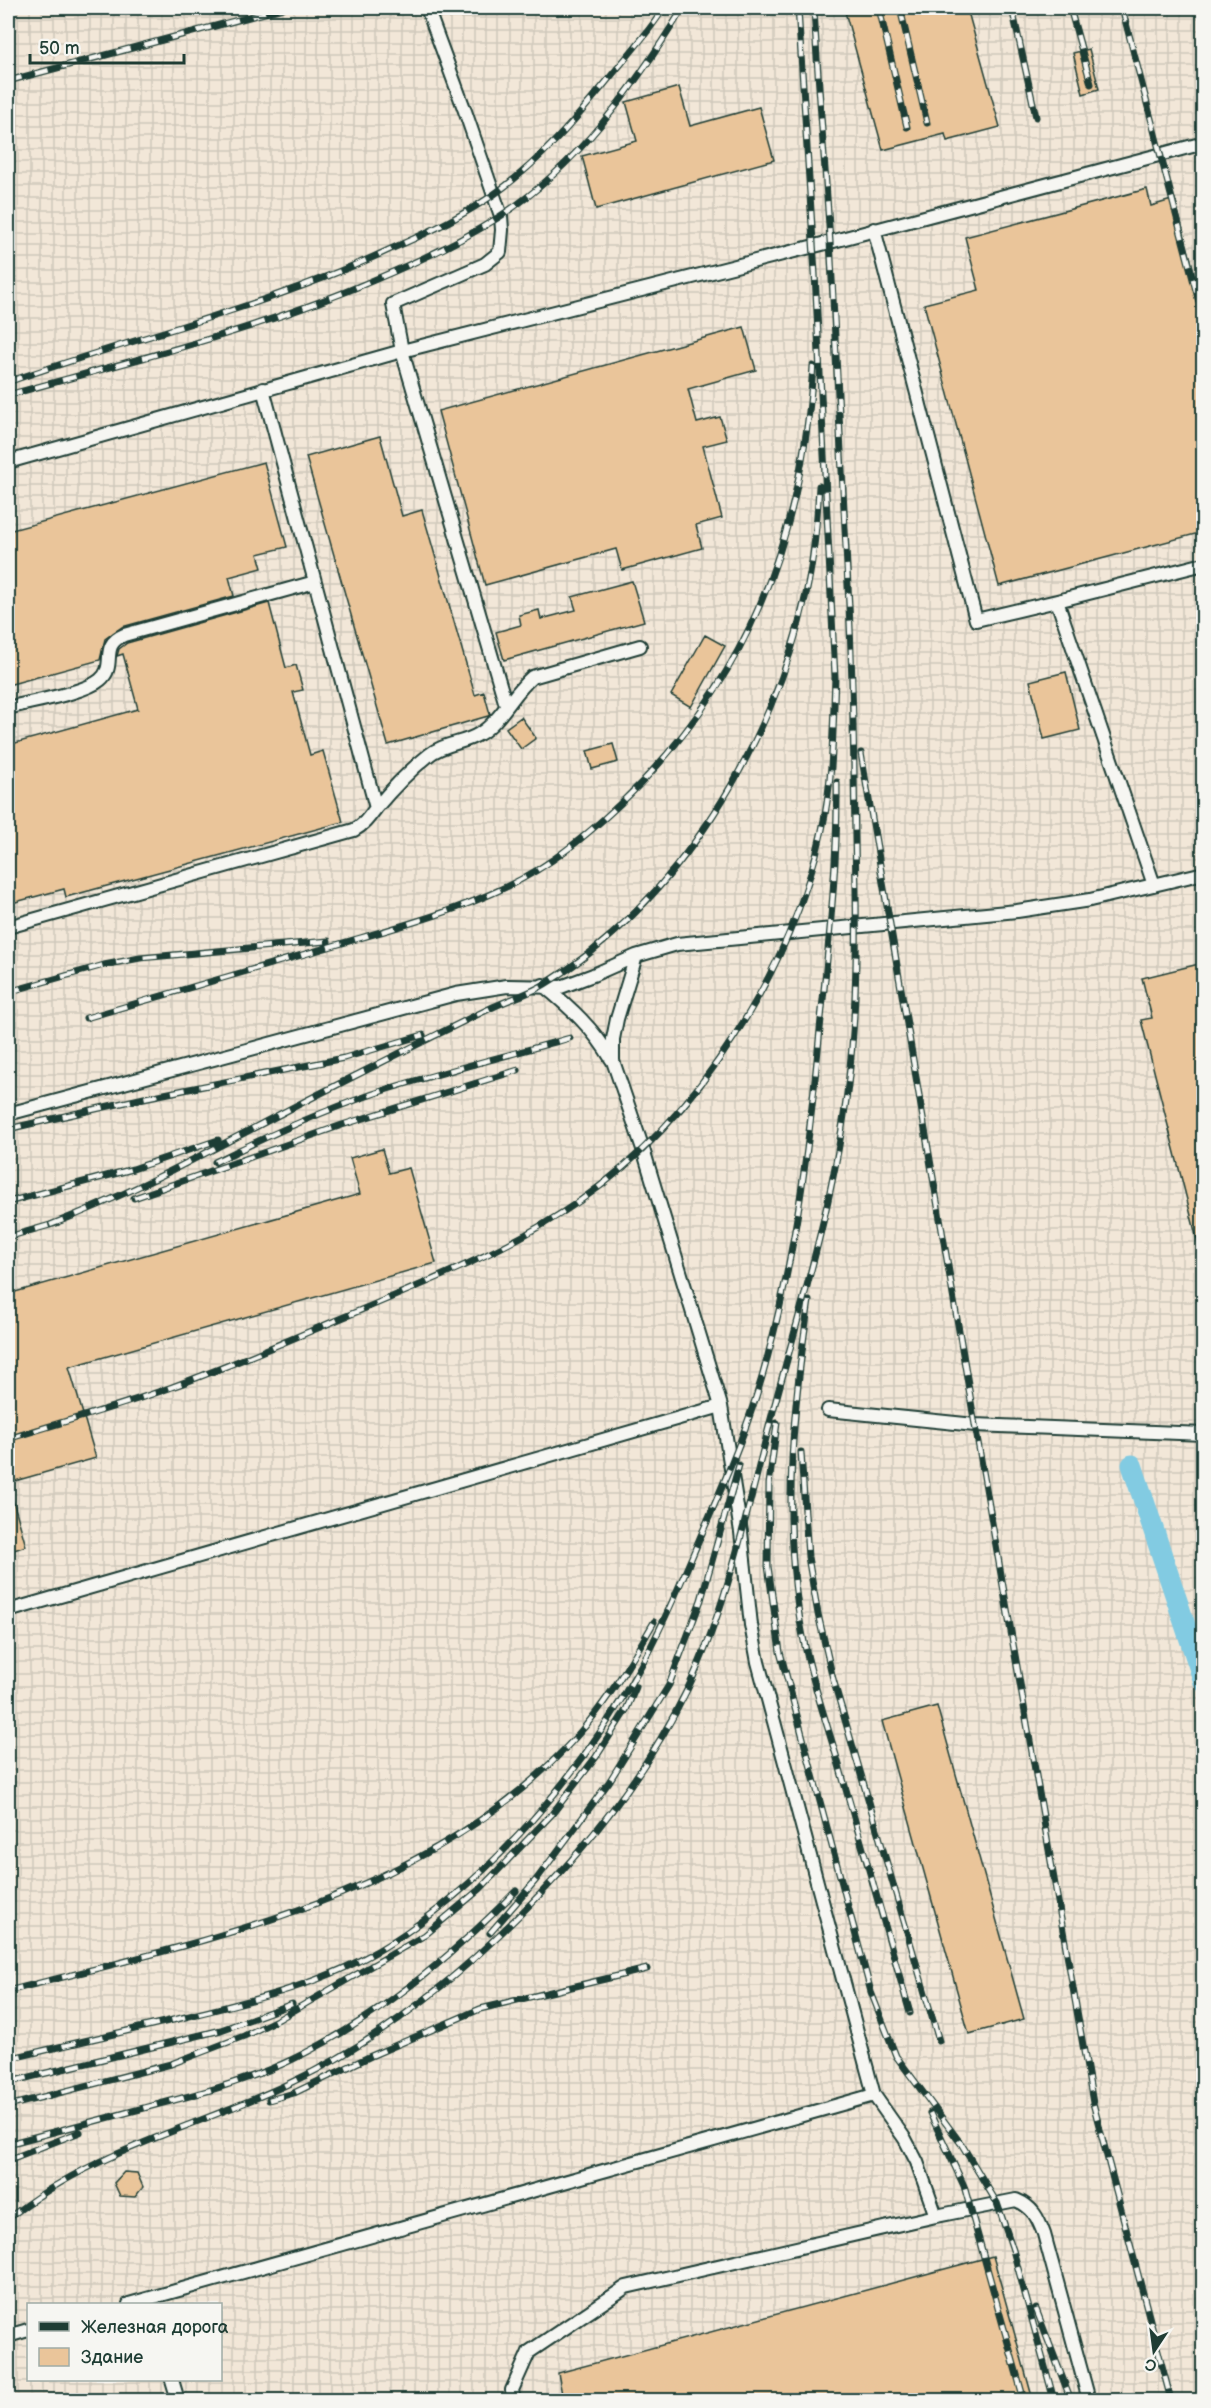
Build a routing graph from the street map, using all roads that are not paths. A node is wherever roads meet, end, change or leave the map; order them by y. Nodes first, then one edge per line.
1 (427, 8) edge
2 (1203, 143) edge
3 (874, 229) junction
4 (402, 351) junction
5 (263, 389) junction
6 (8, 462) edge
7 (1203, 564) edge
8 (315, 582) junction
9 (1057, 601) junction
10 (640, 646) dead end
11 (506, 705) junction
12 (8, 708) edge
13 (376, 808) junction
14 (1203, 873) edge
15 (1154, 885) junction
16 (8, 927) edge
17 (636, 956) junction
18 (543, 985) junction
19 (613, 1061) junction
20 (8, 1114) edge
21 (721, 1406) junction
22 (828, 1410) dead end
23 (1203, 1434) edge
24 (8, 1611) edge
25 (874, 2096) junction
26 (936, 2216) junction
27 (151, 2302) edge
28 (27, 2330) edge
29 (8, 2336) edge
30 (172, 2381) edge
31 (177, 2400) edge
32 (514, 2400) edge
33 (1089, 2400) edge

1 - 4 lane
2 - 3 lane
3 - 4 lane
3 - 9 lane
4 - 5 lane
4 - 11 lane
5 - 6 lane
5 - 8 lane
7 - 9 lane
8 - 12 lane
8 - 13 lane
9 - 15 lane
10 - 11 lane
11 - 13 lane
13 - 16 lane
14 - 15 lane
15 - 17 lane
17 - 18 lane
17 - 19 lane
18 - 19 lane
18 - 20 lane
19 - 21 lane
21 - 24 lane
21 - 25 lane
22 - 23 lane
25 - 26 lane
25 - 27 lane
26 - 32 lane
26 - 33 lane
28 - 29 lane
30 - 31 lane

